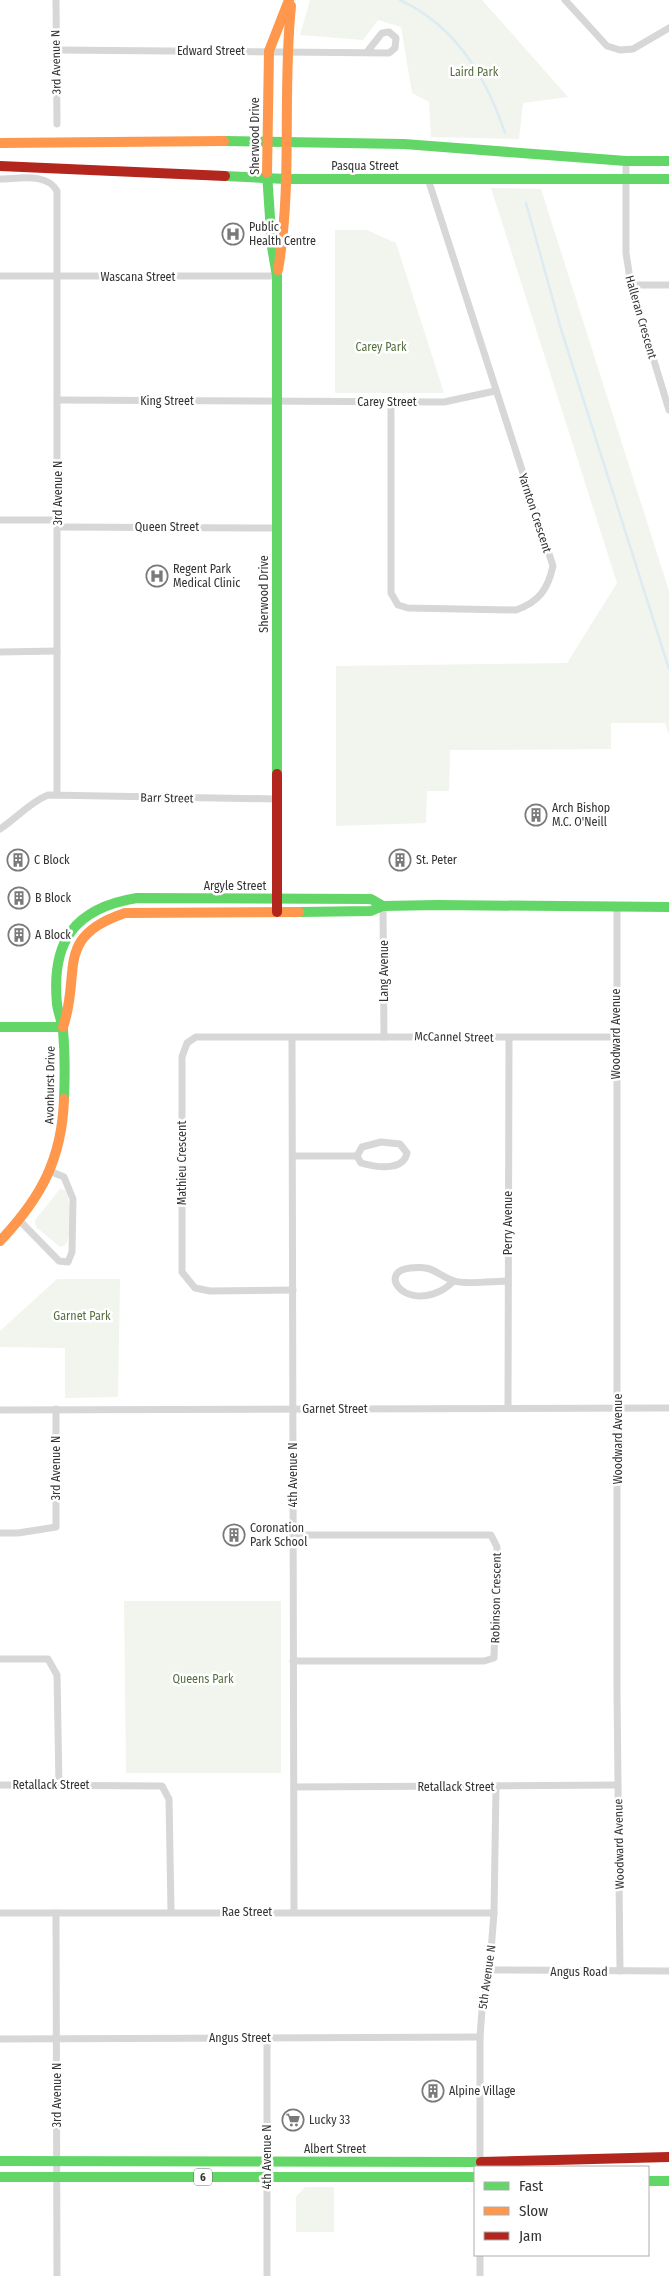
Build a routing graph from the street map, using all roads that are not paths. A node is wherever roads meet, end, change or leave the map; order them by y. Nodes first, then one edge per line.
1 (56, 0) edge
2 (290, 0) edge
3 (565, 0) edge
4 (669, 28) edge
5 (56, 50) junction
6 (269, 51) junction
7 (286, 51) junction
8 (367, 52) dead end
9 (57, 124) dead end
10 (268, 141) junction
11 (286, 141) junction
12 (0, 143) edge
13 (626, 161) junction
14 (669, 161) edge
15 (0, 166) edge
16 (267, 177) junction
17 (0, 179) edge
18 (286, 179) junction
19 (428, 179) junction
20 (626, 179) junction
21 (669, 179) edge
22 (0, 276) edge
23 (277, 276) junction
24 (57, 277) junction
25 (631, 285) junction
26 (669, 285) edge
27 (496, 391) junction
28 (666, 392) edge
29 (57, 400) junction
30 (277, 401) junction
31 (391, 402) junction
32 (669, 410) edge
33 (0, 520) edge
34 (58, 523) junction
35 (277, 528) junction
36 (57, 651) junction
37 (0, 652) edge
38 (57, 795) junction
39 (277, 799) junction
40 (0, 829) edge
41 (277, 898) junction
42 (384, 906) junction
43 (669, 907) edge
44 (617, 908) junction
45 (277, 912) junction
46 (88, 914) joint
47 (90, 929) joint
48 (0, 1027) edge
49 (63, 1027) junction
50 (384, 1037) junction
51 (292, 1038) junction
52 (509, 1038) junction
53 (615, 1038) junction
54 (294, 1156) junction
55 (357, 1156) junction
56 (52, 1172) junction
57 (20, 1221) junction
58 (0, 1241) edge
59 (454, 1281) junction
60 (508, 1281) junction
61 (294, 1290) junction
62 (508, 1408) junction
63 (669, 1408) edge
64 (56, 1409) junction
65 (294, 1409) junction
66 (618, 1409) junction
67 (0, 1410) edge
68 (0, 1533) edge
69 (293, 1535) junction
70 (0, 1659) edge
71 (293, 1661) junction
72 (0, 1785) edge
73 (59, 1785) junction
74 (618, 1785) junction
75 (294, 1787) junction
76 (496, 1787) junction
77 (171, 1911) junction
78 (0, 1912) edge
79 (294, 1912) junction
80 (56, 1913) junction
81 (494, 1913) junction
82 (490, 1970) junction
83 (669, 1971) edge
84 (620, 1972) junction
85 (480, 2037) junction
86 (268, 2038) junction
87 (0, 2039) edge
88 (56, 2039) junction
89 (669, 2156) edge
90 (57, 2160) junction
91 (0, 2161) edge
92 (268, 2161) junction
93 (480, 2165) edge
94 (0, 2177) edge
95 (57, 2177) junction
96 (268, 2177) junction
97 (474, 2177) edge
98 (649, 2181) edge
99 (669, 2181) edge
100 (480, 2256) edge
101 (57, 2276) edge
102 (268, 2276) edge
103 (480, 2276) edge

1 - 5 street, 3rd Avenue N
2 - 6 street, Sherwood Drive
2 - 7 street, Sherwood Drive
3 - 4 street
5 - 6 street, Edward Street
5 - 9 street, 3rd Avenue N
6 - 7 street, Edward Street
6 - 10 street, Sherwood Drive
7 - 8 street, Edward Street
7 - 11 street, Sherwood Drive
10 - 11 street, Pasqua Street
10 - 12 street, Pasqua Street
10 - 16 street, Sherwood Drive
11 - 13 street, Pasqua Street
11 - 18 street, Sherwood Drive
13 - 14 street, Pasqua Street
13 - 20 street, Halleran Crescent
15 - 16 street, Pasqua Street
16 - 18 street, Pasqua Street
16 - 23 street, Sherwood Drive
17 - 24 street, 3rd Avenue N
18 - 19 street, Pasqua Street
18 - 23 street, Sherwood Drive
19 - 20 street, Pasqua Street
19 - 27 street, Yarnton Crescent
20 - 21 street, Pasqua Street
20 - 25 street, Halleran Crescent
22 - 24 street, Wascana Street
23 - 24 street, Wascana Street
23 - 30 street, Sherwood Drive
24 - 29 street, 3rd Avenue N
25 - 26 street
25 - 28 street, Halleran Crescent
27 - 31 street, Carey Street
27 - 31 street, Yarnton Crescent
28 - 32 street, Halleran Crescent
29 - 30 street, King Street
29 - 34 street, 3rd Avenue N
30 - 31 street, Carey Street
30 - 35 street, Sherwood Drive
33 - 34 street, Queen Street
34 - 35 street, Queen Street
34 - 36 street, 3rd Avenue N
35 - 39 street, Sherwood Drive
36 - 37 street
36 - 38 street, 3rd Avenue N
38 - 39 street, Barr Street
38 - 40 street, Barr Street
39 - 41 street, Sherwood Drive
41 - 42 street, Argyle Street
41 - 45 street, Sherwood Drive
41 - 46 street, Argyle Street
42 - 44 street, Argyle Street
42 - 45 street, Argyle Street
42 - 50 street, Lang Avenue
43 - 44 street, Argyle Street
44 - 53 street, Woodward Avenue
45 - 47 street, Argyle Street
46 - 49 street, Avonhurst Drive
47 - 49 street, Avonhurst Drive
48 - 49 street
49 - 56 street, Avonhurst Drive
50 - 51 street, McCannel Street
50 - 52 street, McCannel Street
51 - 54 street, 4th Avenue N
51 - 61 street, Mathieu Crescent
52 - 53 street, McCannel Street
52 - 60 street, Perry Avenue
53 - 66 street, Woodward Avenue
54 - 55 street
54 - 61 street, 4th Avenue N
55 - 55 street
56 - 57 street, Avonhurst Drive
56 - 57 street
57 - 58 street, Avonhurst Drive
59 - 59 street
59 - 60 street
60 - 62 street, Perry Avenue
61 - 65 street, 4th Avenue N
62 - 65 street, Garnet Street
62 - 66 street, Garnet Street
63 - 66 street, Garnet Street
64 - 65 street, Garnet Street
64 - 67 street, Garnet Street
64 - 68 street, 3rd Avenue N
65 - 69 street, 4th Avenue N
66 - 74 street, Woodward Avenue
69 - 71 street, 4th Avenue N
69 - 71 street, Robinson Crescent
70 - 73 street
71 - 75 street, 4th Avenue N
72 - 73 street, Retallack Street
73 - 77 street, Retallack Street
74 - 76 street, Retallack Street
74 - 84 street, Woodward Avenue
75 - 76 street, Retallack Street
75 - 79 street, 4th Avenue N
76 - 81 street, 5th Avenue N
77 - 79 street, Rae Street
77 - 80 street, Rae Street
78 - 80 street, Rae Street
79 - 81 street, Rae Street
80 - 88 street, 3rd Avenue N
81 - 82 street, 5th Avenue N
82 - 84 street, Angus Road
82 - 85 street, 5th Avenue N
83 - 84 street, Angus Road
85 - 86 street, Angus Street
85 - 93 street, 5th Avenue N
86 - 88 street, Angus Street
86 - 92 street, 4th Avenue N
87 - 88 street, Angus Street
88 - 90 street, 3rd Avenue N
89 - 93 street, Albert Street / 6
90 - 91 street, Albert Street / 6
90 - 92 street, Albert Street / 6
90 - 95 street, 3rd Avenue N
92 - 93 street, Albert Street / 6
92 - 96 street, 4th Avenue N
94 - 95 street, 6
95 - 96 street, 6
95 - 101 street, 3rd Avenue N
96 - 97 street, 6
96 - 102 street, 4th Avenue N
98 - 99 street
100 - 103 street

